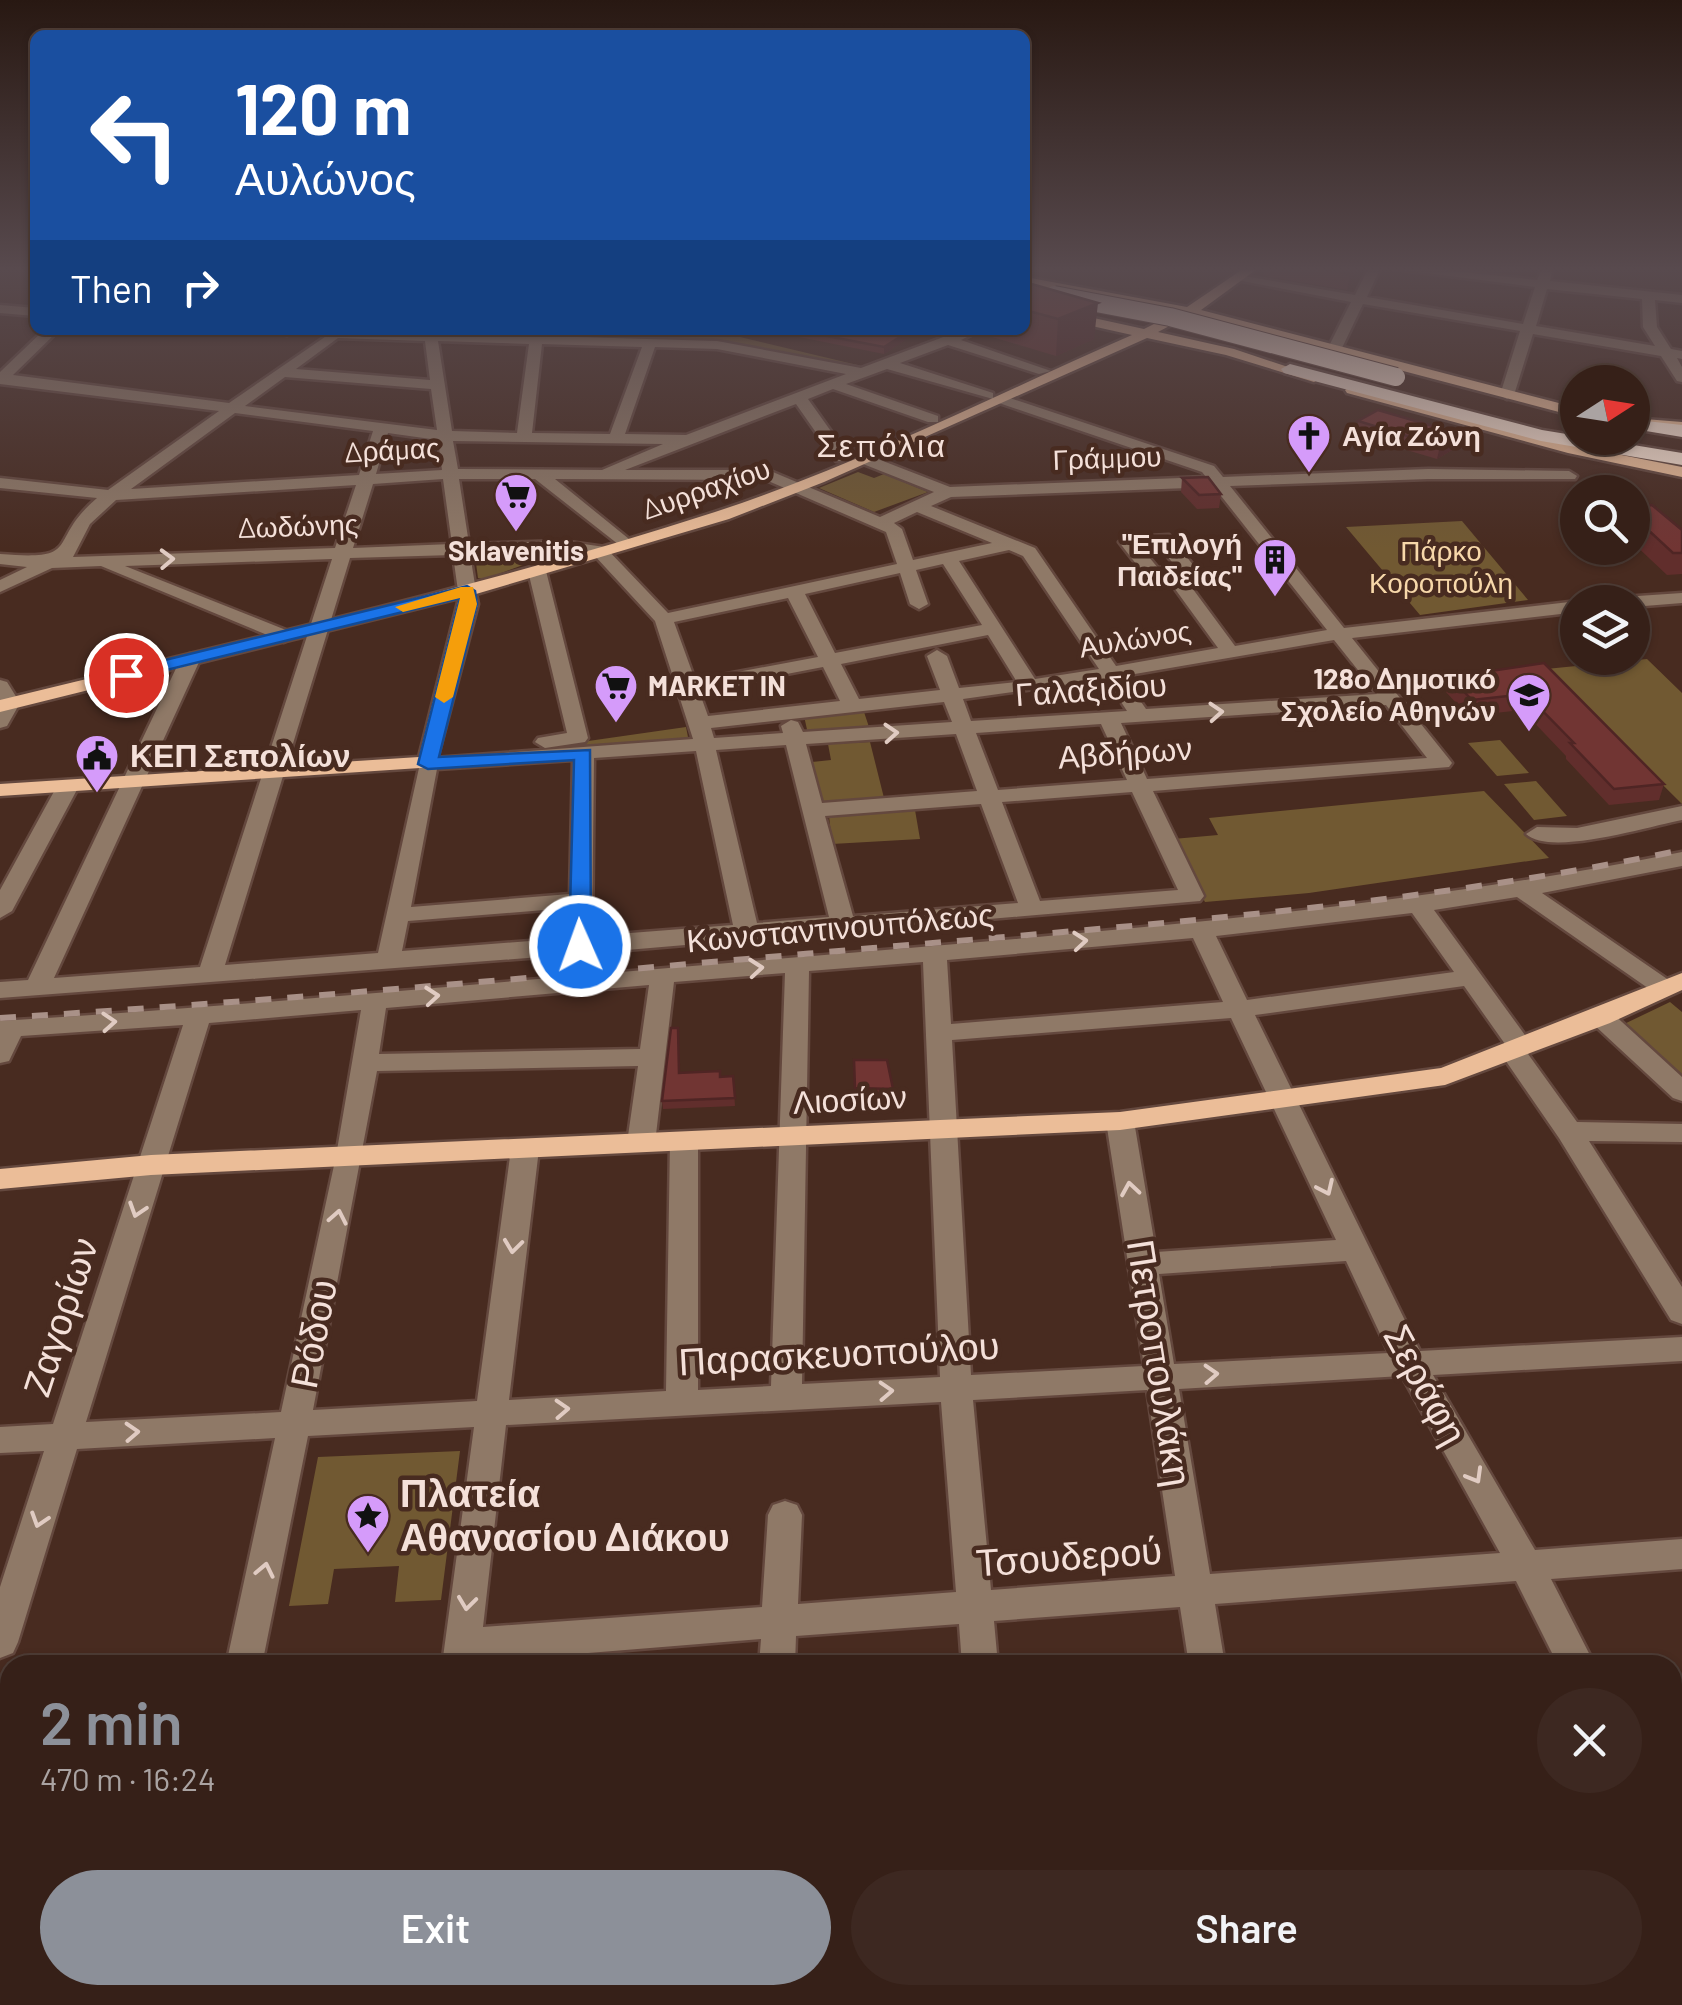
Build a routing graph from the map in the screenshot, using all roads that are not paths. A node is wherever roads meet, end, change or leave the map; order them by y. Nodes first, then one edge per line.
1 (294, 363) edge
2 (435, 363) edge
3 (533, 363) edge
4 (644, 363) edge
5 (812, 363) edge
6 (891, 363) edge
7 (1018, 363) edge
8 (1066, 363) edge
9 (1073, 363) edge
10 (1266, 363) edge
11 (1311, 363) edge
12 (1382, 363) edge
13 (1517, 363) edge
14 (887, 364) junction
15 (1290, 369) junction
16 (1044, 371) junction
17 (281, 372) junction
18 (863, 373) junction
19 (0, 379) edge
20 (1388, 381) junction
21 (831, 384) junction
22 (438, 385) junction
23 (1506, 395) junction
24 (798, 396) junction
25 (995, 398) junction
26 (1560, 408) edge
27 (234, 409) junction
28 (1560, 419) edge
29 (932, 420) junction
30 (382, 428) junction
31 (1650, 428) edge
32 (1682, 429) edge
33 (1560, 431) edge
34 (1650, 431) edge
35 (445, 436) junction
36 (524, 437) junction
37 (616, 438) junction
38 (686, 440) junction
39 (1682, 440) edge
40 (1650, 450) edge
41 (1682, 456) edge
42 (842, 458) junction
43 (864, 459) junction
44 (1682, 472) edge
45 (451, 474) junction
46 (540, 475) junction
47 (596, 476) junction
48 (1560, 476) edge
49 (0, 482) edge
50 (1217, 482) junction
51 (792, 484) junction
52 (362, 487) junction
53 (948, 492) junction
54 (111, 495) junction
55 (917, 506) junction
56 (882, 522) junction
57 (623, 543) junction
58 (1012, 544) junction
59 (461, 548) junction
60 (599, 551) junction
61 (344, 552) junction
62 (0, 558) edge
63 (949, 559) junction
64 (101, 562) junction
65 (44, 564) junction
66 (908, 568) junction
67 (537, 571) junction
68 (1171, 572) dead end
69 (0, 587) edge
70 (467, 591) junction
71 (794, 592) junction
72 (1682, 598) edge
73 (1650, 600) edge
74 (919, 604) dead end
75 (1560, 608) edge
76 (664, 619) junction
77 (322, 628) junction
78 (993, 630) junction
79 (1337, 634) junction
80 (284, 636) junction
81 (1231, 654) junction
82 (937, 656) dead end
83 (190, 660) junction
84 (833, 662) junction
85 (1113, 673) junction
86 (1030, 686) junction
87 (690, 687) junction
88 (950, 694) junction
89 (1392, 699) junction
90 (2, 704) edge
91 (852, 705) junction
92 (788, 712) junction
93 (1142, 718) junction
94 (1109, 720) junction
95 (966, 728) junction
96 (703, 734) junction
97 (794, 739) junction
98 (581, 746) junction
99 (428, 764) junction
100 (274, 774) junction
101 (134, 781) junction
102 (1139, 784) junction
103 (68, 786) junction
104 (0, 790) edge
105 (987, 795) junction
106 (812, 810) junction
107 (1682, 813) edge
108 (1536, 834) dead end
109 (1682, 858) edge
110 (1523, 890) junction
111 (578, 900) junction
112 (1419, 906) junction
113 (1032, 910) junction
114 (0, 911) edge
115 (398, 915) junction
116 (842, 924) junction
117 (1201, 930) junction
118 (747, 932) junction
119 (580, 946) junction
120 (936, 954) junction
121 (388, 962) junction
122 (797, 965) junction
123 (209, 976) junction
124 (662, 976) junction
125 (1470, 978) junction
126 (1673, 984) edge
127 (37, 988) junction
128 (0, 990) edge
129 (375, 1000) junction
130 (1240, 1009) junction
131 (198, 1017) junction
132 (1600, 1017) junction
133 (6, 1029) edge
134 (940, 1033) junction
135 (1516, 1050) junction
136 (0, 1055) edge
137 (651, 1057) junction
138 (365, 1063) junction
139 (1682, 1092) edge
140 (1285, 1099) junction
141 (1120, 1121) junction
142 (946, 1130) junction
143 (1569, 1130) junction
144 (1682, 1132) edge
145 (794, 1138) junction
146 (684, 1142) junction
147 (641, 1143) junction
148 (525, 1149) junction
149 (350, 1156) junction
150 (151, 1164) junction
151 (0, 1179) edge
152 (1354, 1250) junction
153 (1143, 1264) junction
154 (1682, 1312) edge
155 (1682, 1349) edge
156 (1410, 1362) junction
157 (1160, 1376) junction
158 (956, 1388) junction
159 (786, 1396) junction
160 (682, 1402) junction
161 (491, 1413) junction
162 (296, 1424) junction
163 (65, 1436) junction
164 (0, 1440) edge
165 (785, 1515) dead end
166 (1682, 1554) edge
167 (1526, 1566) junction
168 (1195, 1590) junction
169 (976, 1607) junction
170 (780, 1621) junction
171 (0, 1642) edge
172 (246, 1655) edge
173 (461, 1655) edge
174 (778, 1655) edge
175 (979, 1655) edge
176 (1205, 1655) edge
177 (1572, 1655) edge

1 - 17 street
2 - 22 street
3 - 36 street
4 - 37 street
5 - 18 street
6 - 14 street
7 - 16 street
8 - 16 main road, Δυρραχίου
9 - 25 main road, Δυρραχίου
10 - 15 main road
11 - 20 highway
12 - 23 main road
13 - 23 street
14 - 18 street
14 - 25 street
15 - 41 highway
15 - 44 main road
16 - 25 main road, Δυρραχίου
17 - 22 street
17 - 27 street
18 - 21 street
19 - 27 street
20 - 28 highway
20 - 33 highway
21 - 24 street
21 - 29 street
22 - 35 street
23 - 26 main road
24 - 38 street
24 - 42 street
25 - 29 main road, Δυρραχίου
25 - 43 main road, Δυρραχίου
25 - 50 street
27 - 30 street
27 - 54 street
29 - 42 main road, Δυρραχίου
30 - 35 street
30 - 52 street
31 - 32 highway
34 - 39 highway
35 - 36 street
35 - 45 street
36 - 37 street
37 - 38 street
38 - 47 street
40 - 41 highway
42 - 51 main road, Δυρραχίου
43 - 51 main road, Δυρραχίου
43 - 53 street, Γράμμου
45 - 46 street, Δράμας
45 - 52 street, Δράμας
45 - 59 street
46 - 47 street, Δράμας
46 - 57 street
47 - 51 street, Δράμας
48 - 50 street, Γράμμου
49 - 54 street, Δράμας
50 - 53 street, Γράμμου
50 - 79 street
51 - 56 street, Δράμας
51 - 57 main road, Δυρραχίου
52 - 54 street, Δράμας
52 - 61 street
53 - 55 street, Γράμμου
54 - 65 street
55 - 56 street, Γράμμου
55 - 58 street
56 - 66 street
57 - 60 main road, Δυρραχίου
58 - 63 street
58 - 85 street
59 - 60 street, Δωδώνης
59 - 61 street, Δωδώνης
59 - 70 street
60 - 67 main road, Δυρραχίου
60 - 76 street
64 -> 61 street, Δωδώνης
61 - 77 street
62 - 65 street, Δωδώνης
63 - 66 street
63 - 78 street
64 - 65 street, Δωδώνης
64 - 80 street
65 - 69 street
66 - 71 street
66 - 74 street
67 - 70 main road, Δυρραχίου
67 - 98 street
68 - 81 street
70 - 77 main road, Δυρραχίου
70 - 99 main road
71 - 76 street
71 - 84 street
72 - 73 street
75 - 79 street, Αυλώνος
76 - 87 street
77 - 80 main road, Δυρραχίου
77 - 100 street
78 - 84 street
78 - 86 street
79 - 81 street, Αυλώνος
79 - 89 street
80 - 83 main road, Δυρραχίου
81 - 85 street, Αυλώνος
82 - 88 street
83 - 90 main road, Δυρραχίου
83 - 101 street
84 - 87 street
84 - 91 street
85 - 86 street, Αυλώνος
85 - 93 street
86 - 88 street, Αυλώνος
87 - 96 street
88 - 91 street, Αυλώνος
88 - 95 street
93 -> 89 street, Γαλαξιδίου
89 - 102 street, Αβδήρων
91 - 92 street, Αυλώνος
92 - 96 street, Αυλώνος
92 - 97 street
93 - 94 street, Γαλαξιδίου
94 - 95 street, Γαλαξιδίου
94 - 102 street
97 -> 95 street, Γαλαξιδίου
95 - 105 street
96 - 97 street, Αυλώνος
96 - 98 street, Αυλώνος
96 - 118 street
97 - 106 street
98 - 99 street, Αυλώνος
98 - 111 street
99 - 100 main road, Αυλώνος
99 - 115 street
100 - 101 main road, Αυλώνος
100 - 123 street
101 - 103 main road, Αυλώνος
101 - 127 street
102 - 105 street, Αβδήρων
102 - 113 street, Κωνσταντινουπόλεως
103 - 104 main road, Αυλώνος
103 - 114 street
105 - 106 street, Αβδήρων
105 - 113 street
106 - 116 street
107 - 108 street
109 - 110 street, Κωνσταντινουπόλεως
110 - 112 street, Κωνσταντινουπόλεως
110 - 126 street
111 - 115 street
111 - 119 street
112 - 117 street, Κωνσταντινουπόλεως
112 - 125 street
113 - 116 street, Κωνσταντινουπόλεως
115 - 121 street
116 - 118 street, Κωνσταντινουπόλεως
120 -> 117 street, Κωνσταντινουπόλεως
117 - 130 street, Σεράφη
118 - 119 street, Κωνσταντινουπόλεως
119 - 121 street, Κωνσταντινουπόλεως
120 - 122 street, Κωνσταντινουπόλεως
120 - 134 street
121 - 123 street, Κωνσταντινουπόλεως
124 -> 122 street, Κωνσταντινουπόλεως
122 - 145 street
123 - 127 street, Κωνσταντινουπόλεως
129 -> 124 street, Κωνσταντινουπόλεως
124 - 137 street
125 - 130 street
125 - 135 street
126 - 132 main road, Λιοσίων
127 - 128 street, Κωνσταντινουπόλεως
129 - 131 street, Κωνσταντινουπόλεως
129 - 138 street, Ρόδου
130 - 134 street
130 - 140 street, Σεράφη
133 -> 131 street, Κωνσταντινουπόλεως
131 - 150 street, Ζαγορίων
132 - 135 main road, Λιοσίων
132 - 139 street
133 - 136 street
134 - 142 street
135 - 140 main road, Λιοσίων
135 - 143 street
137 - 138 street
137 - 147 street
138 - 149 street, Ρόδου
140 - 141 main road, Λιοσίων
140 -> 152 street, Σεράφη
141 - 142 main road, Λιοσίων
153 -> 141 street, Πετροπουλάκη
142 - 145 main road, Λιοσίων
142 - 158 street
143 - 144 street
143 - 154 street
145 - 146 main road, Λιοσίων
145 - 159 street
146 - 147 main road, Λιοσίων
146 - 160 street
147 - 148 main road, Λιοσίων
148 - 149 main road, Λιοσίων
148 -> 161 street
149 - 150 main road, Λιοσίων
162 -> 149 street, Ρόδου
150 - 151 main road, Λιοσίων
150 -> 163 street, Ζαγορίων
152 - 153 street
152 - 156 street, Σεράφη
153 - 157 street, Πετροπουλάκη
155 - 156 street, Παρασκευοπούλου
157 -> 156 street, Παρασκευοπούλου
156 -> 167 street, Σεράφη
157 - 158 street, Παρασκευοπούλου
157 - 168 street, Πετροπουλάκη
159 -> 158 street, Παρασκευοπούλου
158 - 169 street
159 - 160 street, Παρασκευοπούλου
161 -> 160 street, Παρασκευοπούλου
161 - 162 street, Παρασκευοπούλου
161 -> 173 street
163 -> 162 street, Παρασκευοπούλου
172 -> 162 street, Ρόδου
163 - 164 street, Παρασκευοπούλου
163 -> 171 street, Ζαγορίων
165 - 170 street
166 - 167 street, Τσουδερού
167 - 168 street, Τσουδερού
167 - 177 street, Σεράφη
168 - 169 street, Τσουδερού
168 - 176 street, Πετροπουλάκη
169 - 170 street, Τσουδερού
169 - 175 street
170 - 173 street, Τσουδερού
170 - 174 street

